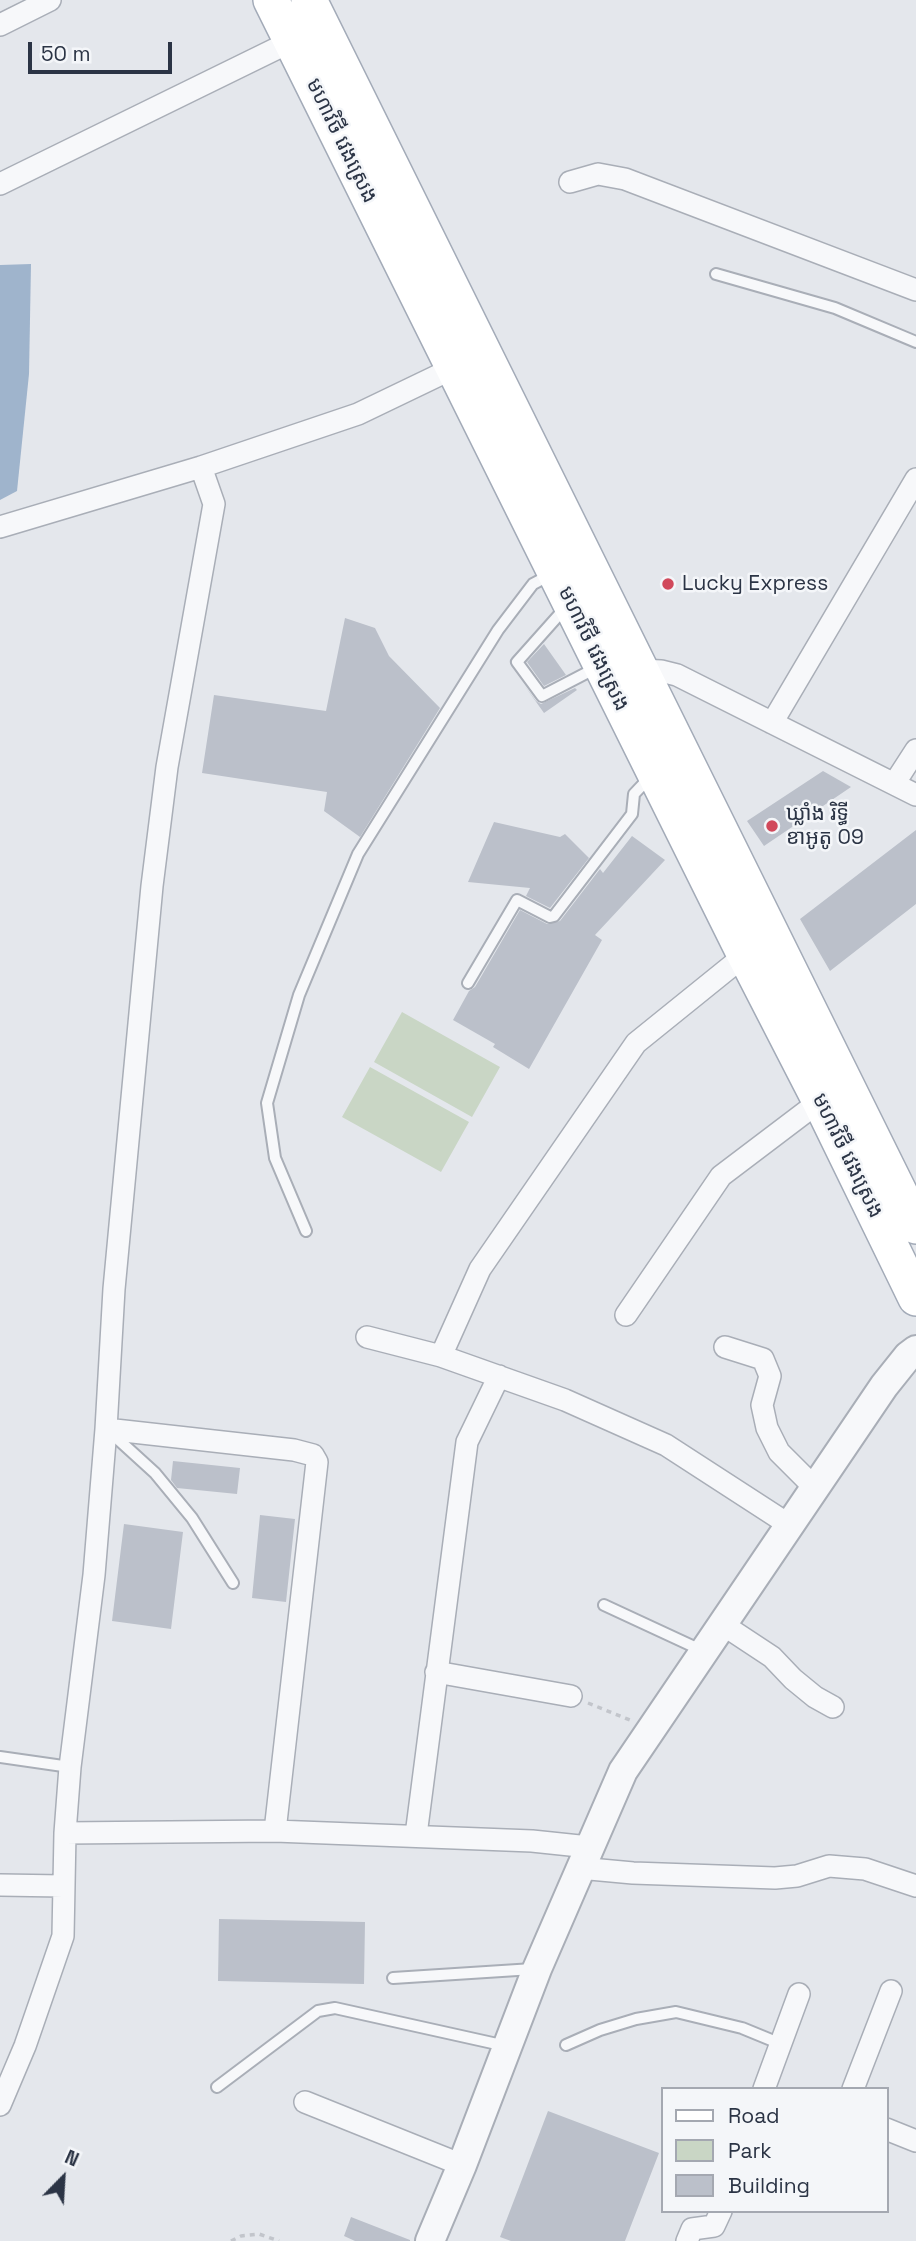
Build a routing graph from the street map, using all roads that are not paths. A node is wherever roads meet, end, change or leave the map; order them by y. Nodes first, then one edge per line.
1 (51, 0) edge
2 (271, 0) edge
3 (309, 0) edge
4 (0, 25) edge
5 (292, 41) junction
6 (570, 182) dead end
7 (0, 184) edge
8 (716, 274) dead end
9 (916, 290) edge
10 (916, 342) edge
11 (469, 361) junction
12 (201, 467) junction
13 (916, 479) edge
14 (0, 527) edge
15 (563, 587) junction
16 (618, 673) junction
17 (772, 723) junction
18 (916, 750) edge
19 (655, 772) junction
20 (894, 784) junction
21 (916, 795) edge
22 (745, 955) junction
23 (468, 983) dead end
24 (821, 1101) junction
25 (915, 1221) edge
26 (306, 1231) dead end
27 (916, 1298) edge
28 (626, 1315) dead end
29 (367, 1338) dead end
30 (725, 1347) dead end
31 (916, 1350) edge
32 (441, 1356) junction
33 (499, 1376) junction
34 (106, 1429) junction
35 (814, 1488) junction
36 (790, 1526) junction
37 (233, 1583) dead end
38 (604, 1605) dead end
39 (722, 1624) junction
40 (704, 1651) junction
41 (436, 1672) junction
42 (571, 1696) road end
43 (833, 1707) dead end
44 (0, 1757) edge
45 (70, 1767) junction
46 (275, 1831) junction
47 (65, 1833) junction
48 (416, 1835) junction
49 (584, 1858) junction
50 (0, 1885) edge
51 (63, 1886) junction
52 (916, 1886) edge
53 (537, 1969) junction
54 (393, 1978) dead end
55 (891, 1991) dead end
56 (799, 1994) dead end
57 (781, 2044) junction
58 (566, 2045) dead end
59 (508, 2046) junction
60 (217, 2087) dead end
61 (770, 2087) edge
62 (854, 2087) edge
63 (305, 2102) dead end
64 (0, 2105) edge
65 (888, 2130) edge
66 (916, 2141) edge
67 (462, 2165) junction
68 (720, 2213) edge
69 (430, 2241) edge
70 (687, 2241) edge

1 - 4 street
2 - 5 main road, មហាវិថី វេងស្រេង
3 - 11 main road, មហាវិថី វេងស្រេង
5 - 7 street
5 - 11 main road, មហាវិថី វេងស្រេង
6 - 9 street
8 - 10 lane
11 - 12 street
11 - 15 main road, មហាវិថី វេងស្រេង
11 - 16 main road, មហាវិថី វេងស្រេង
12 - 14 street
12 - 34 street
13 - 17 street
15 - 16 main road, មហាវិថី វេងស្រេង
15 - 16 lane
15 - 26 lane
16 - 17 street
16 - 19 main road, មហាវិថី វេងស្រេង
16 - 25 main road, មហាវិថី វេងស្រេង
17 - 20 street
18 - 20 street
19 - 22 main road, មហាវិថី វេងស្រេង
19 - 23 lane
20 - 21 street
22 - 24 main road, មហាវិថី វេងស្រេង
22 - 32 street
24 - 27 main road, មហាវិថី វេងស្រេង
24 - 28 street
29 - 32 street
30 - 35 street
31 - 35 street
32 - 33 street
33 - 36 street
33 - 41 street
34 - 37 lane
34 - 45 street
34 - 46 street
35 - 36 street
36 - 39 street
38 - 40 lane
39 - 40 street
39 - 43 street
40 - 49 street
41 - 42 street
41 - 48 street
44 - 45 lane
45 - 47 street
46 - 47 street
46 - 48 street
47 - 51 street
48 - 49 street
49 - 52 street
49 - 53 street
50 - 51 street
51 - 64 street
53 - 54 lane
53 - 59 street
55 - 62 street
56 - 57 street
57 - 58 lane
57 - 61 street
59 - 60 lane
59 - 67 street
63 - 67 street
65 - 66 street
67 - 69 street
68 - 70 street

